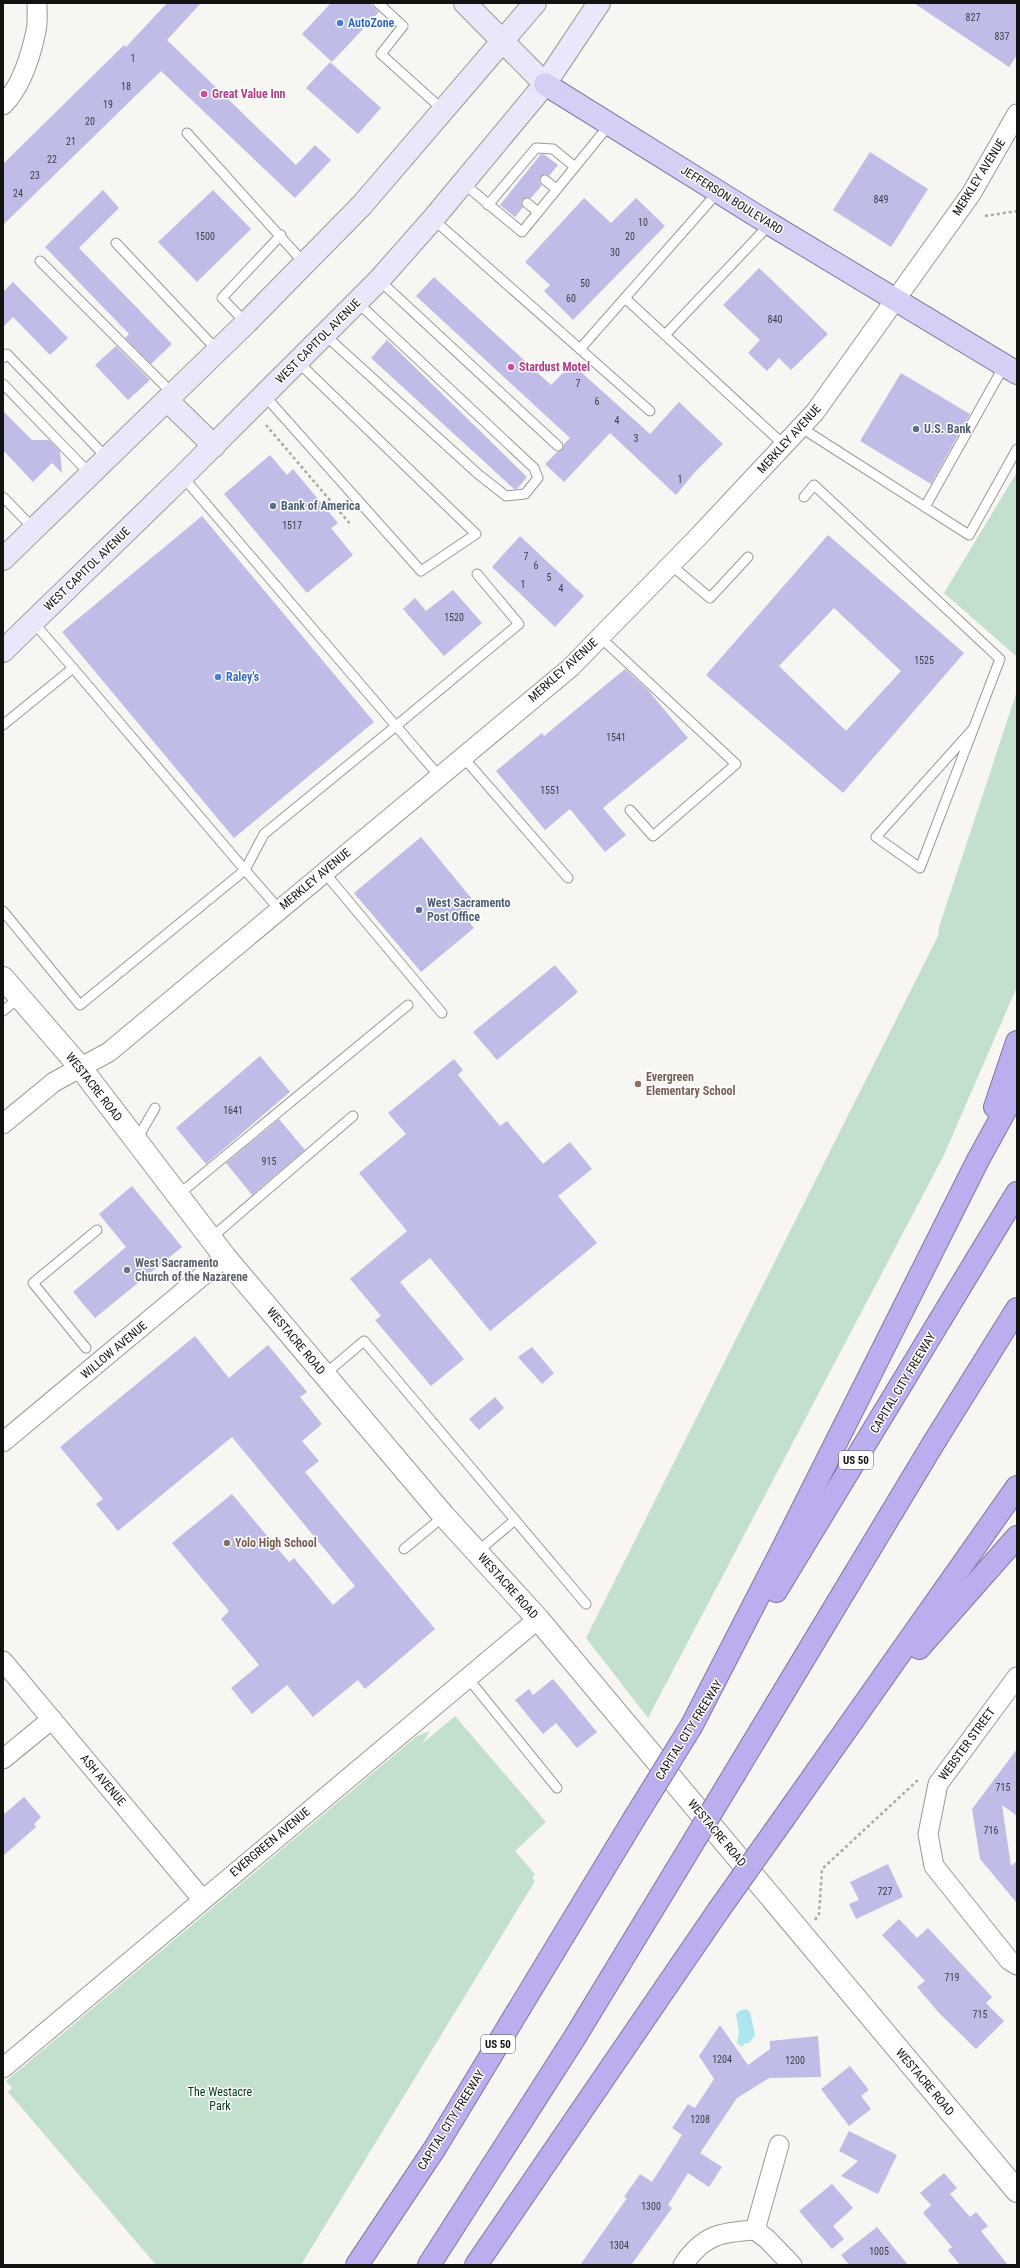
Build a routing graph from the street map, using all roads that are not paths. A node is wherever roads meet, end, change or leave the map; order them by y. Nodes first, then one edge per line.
1 (37, 3) edge
2 (378, 3) edge
3 (465, 3) edge
4 (535, 3) edge
5 (600, 3) edge
6 (502, 40) junction
7 (545, 84) junction
8 (3, 105) edge
9 (443, 110) junction
10 (1017, 114) edge
11 (610, 124) junction
12 (187, 133) dead end
13 (575, 167) junction
14 (545, 180) dead end
15 (463, 184) junction
16 (556, 189) junction
17 (718, 192) junction
18 (527, 203) dead end
19 (488, 205) junction
20 (538, 212) junction
21 (433, 219) junction
22 (770, 224) junction
23 (281, 235) junction
24 (116, 243) dead end
25 (40, 261) dead end
26 (305, 264) junction
27 (379, 280) junction
28 (625, 298) junction
29 (894, 300) junction
30 (357, 302) junction
31 (246, 323) junction
32 (325, 334) junction
33 (665, 335) junction
34 (580, 349) junction
35 (217, 350) junction
36 (3, 358) edge
37 (298, 362) junction
38 (1010, 370) edge
39 (3, 384) edge
40 (264, 395) junction
41 (170, 397) junction
42 (650, 411) dead end
43 (800, 427) junction
44 (784, 445) junction
45 (214, 446) junction
46 (558, 446) dead end
47 (1017, 449) edge
48 (107, 458) junction
49 (90, 474) junction
50 (182, 476) junction
51 (3, 497) edge
52 (804, 497) dead end
53 (925, 507) junction
54 (34, 529) junction
55 (748, 557) dead end
56 (3, 559) edge
57 (671, 565) junction
58 (477, 574) dead end
59 (33, 622) junction
60 (600, 637) junction
61 (3, 651) edge
62 (73, 668) junction
63 (3, 725) edge
64 (396, 726) junction
65 (973, 729) junction
66 (463, 756) junction
67 (439, 776) junction
68 (630, 810) dead end
69 (245, 870) junction
70 (324, 872) junction
71 (568, 878) dead end
72 (280, 909) junction
73 (3, 911) edge
74 (3, 978) edge
75 (20, 998) junction
76 (408, 1005) dead end
77 (3, 1011) edge
78 (442, 1012) dead end
79 (1017, 1042) edge
80 (80, 1067) junction
81 (1017, 1089) edge
82 (155, 1108) dead end
83 (354, 1116) dead end
84 (3, 1124) edge
85 (136, 1140) junction
86 (978, 1160) junction
87 (1017, 1193) edge
88 (178, 1195) junction
89 (97, 1230) dead end
90 (211, 1238) junction
91 (225, 1257) junction
92 (1017, 1309) edge
93 (86, 1348) dead end
94 (325, 1374) junction
95 (3, 1442) edge
96 (1017, 1487) edge
97 (444, 1516) junction
98 (515, 1520) junction
99 (1017, 1536) edge
100 (404, 1549) dead end
101 (477, 1552) junction
102 (586, 1604) dead end
103 (538, 1619) junction
104 (3, 1661) edge
105 (1017, 1676) edge
106 (467, 1677) junction
107 (52, 1718) junction
108 (692, 1725) junction
109 (851, 1726) junction
110 (3, 1760) edge
111 (557, 1788) dead end
112 (202, 1899) junction
113 (1013, 1962) edge
114 (3, 2068) edge
115 (778, 2144) dead end
116 (1017, 2191) edge
117 (755, 2230) junction
118 (357, 2265) edge
119 (430, 2265) edge
120 (476, 2265) edge
121 (683, 2265) edge
122 (792, 2265) edge

1 - 8 street
2 - 9 lane
3 - 6 main road, JEFFERSON BOULEVARD
4 - 6 main road
5 - 7 main road, WEST CAPITOL AVENUE
6 - 7 main road, JEFFERSON BOULEVARD
6 - 9 main road
7 - 11 main road, JEFFERSON BOULEVARD
7 - 15 main road, WEST CAPITOL AVENUE
9 - 26 main road
10 - 29 street, MERKLEY AVENUE
11 - 13 lane
11 - 17 main road, JEFFERSON BOULEVARD
12 - 23 lane
13 - 16 lane
13 - 19 lane
14 - 16 lane
15 - 19 lane
15 - 21 main road, WEST CAPITOL AVENUE
16 - 20 lane
17 - 22 main road, JEFFERSON BOULEVARD
17 - 28 lane
18 - 20 lane
19 - 20 lane
21 - 27 main road, WEST CAPITOL AVENUE
21 - 34 lane
22 - 29 main road, JEFFERSON BOULEVARD
22 - 33 lane
23 - 26 lane
23 - 31 lane
24 - 35 lane
25 - 41 lane
26 - 31 main road
27 - 30 main road, WEST CAPITOL AVENUE
27 - 46 lane
28 - 33 lane
28 - 34 lane
29 - 38 main road, JEFFERSON BOULEVARD
29 - 43 street, MERKLEY AVENUE
30 - 32 main road, WEST CAPITOL AVENUE
30 - 32 lane
31 - 35 main road
32 - 37 main road, WEST CAPITOL AVENUE
33 - 44 lane
34 - 42 lane
35 - 41 main road
36 - 48 lane
37 - 40 main road, WEST CAPITOL AVENUE
37 - 40 lane
38 - 53 lane
39 - 49 lane
40 - 45 main road, WEST CAPITOL AVENUE
41 - 45 main road
41 - 48 main road
43 - 44 street, MERKLEY AVENUE
43 - 53 lane
44 - 57 street, MERKLEY AVENUE
45 - 50 main road, WEST CAPITOL AVENUE
47 - 53 lane
48 - 49 main road
49 - 54 main road
50 - 59 main road, WEST CAPITOL AVENUE
50 - 64 lane
51 - 54 lane
52 - 65 lane
54 - 56 main road
55 - 57 lane
57 - 60 street, MERKLEY AVENUE
58 - 64 lane
59 - 61 main road, WEST CAPITOL AVENUE
59 - 62 lane
60 - 66 street, MERKLEY AVENUE
60 - 68 lane
62 - 63 lane
62 - 69 lane
64 - 67 lane
64 - 69 lane
65 - 65 lane
66 - 67 street, MERKLEY AVENUE
66 - 71 lane
67 - 70 street, MERKLEY AVENUE
69 - 72 lane
69 - 73 lane
70 - 72 street, MERKLEY AVENUE
70 - 78 lane
72 - 80 street, MERKLEY AVENUE
74 - 75 street, WESTACRE ROAD
75 - 77 lane
75 - 80 street, WESTACRE ROAD
76 - 88 lane
79 - 86 highway
80 - 84 street, MERKLEY AVENUE
80 - 85 street, WESTACRE ROAD
81 - 86 highway
82 - 85 lane
83 - 90 lane
85 - 88 street, WESTACRE ROAD
86 - 108 highway
87 - 108 highway, CAPITAL CITY FREEWAY / US 50
88 - 90 street, WESTACRE ROAD
89 - 93 lane
90 - 91 street, WESTACRE ROAD
91 - 94 street, WESTACRE ROAD
91 - 95 street, WILLOW AVENUE
92 - 119 highway, bridge
94 - 97 street, WESTACRE ROAD
94 - 98 lane
96 - 109 highway
97 - 100 lane
97 - 101 street, WESTACRE ROAD
98 - 101 lane
98 - 102 lane
99 - 109 highway
101 - 103 street, WESTACRE ROAD
103 - 106 street, EVERGREEN AVENUE
103 - 116 street, WESTACRE ROAD
104 - 107 street, ASH AVENUE
105 - 113 street, WEBSTER STREET
106 - 111 lane
106 - 112 street, EVERGREEN AVENUE
107 - 110 street
107 - 112 street, ASH AVENUE
108 - 118 highway, CAPITAL CITY FREEWAY / US 50, bridge
109 - 120 highway, bridge
112 - 114 street, EVERGREEN AVENUE
115 - 117 street
117 - 121 street
117 - 122 street

